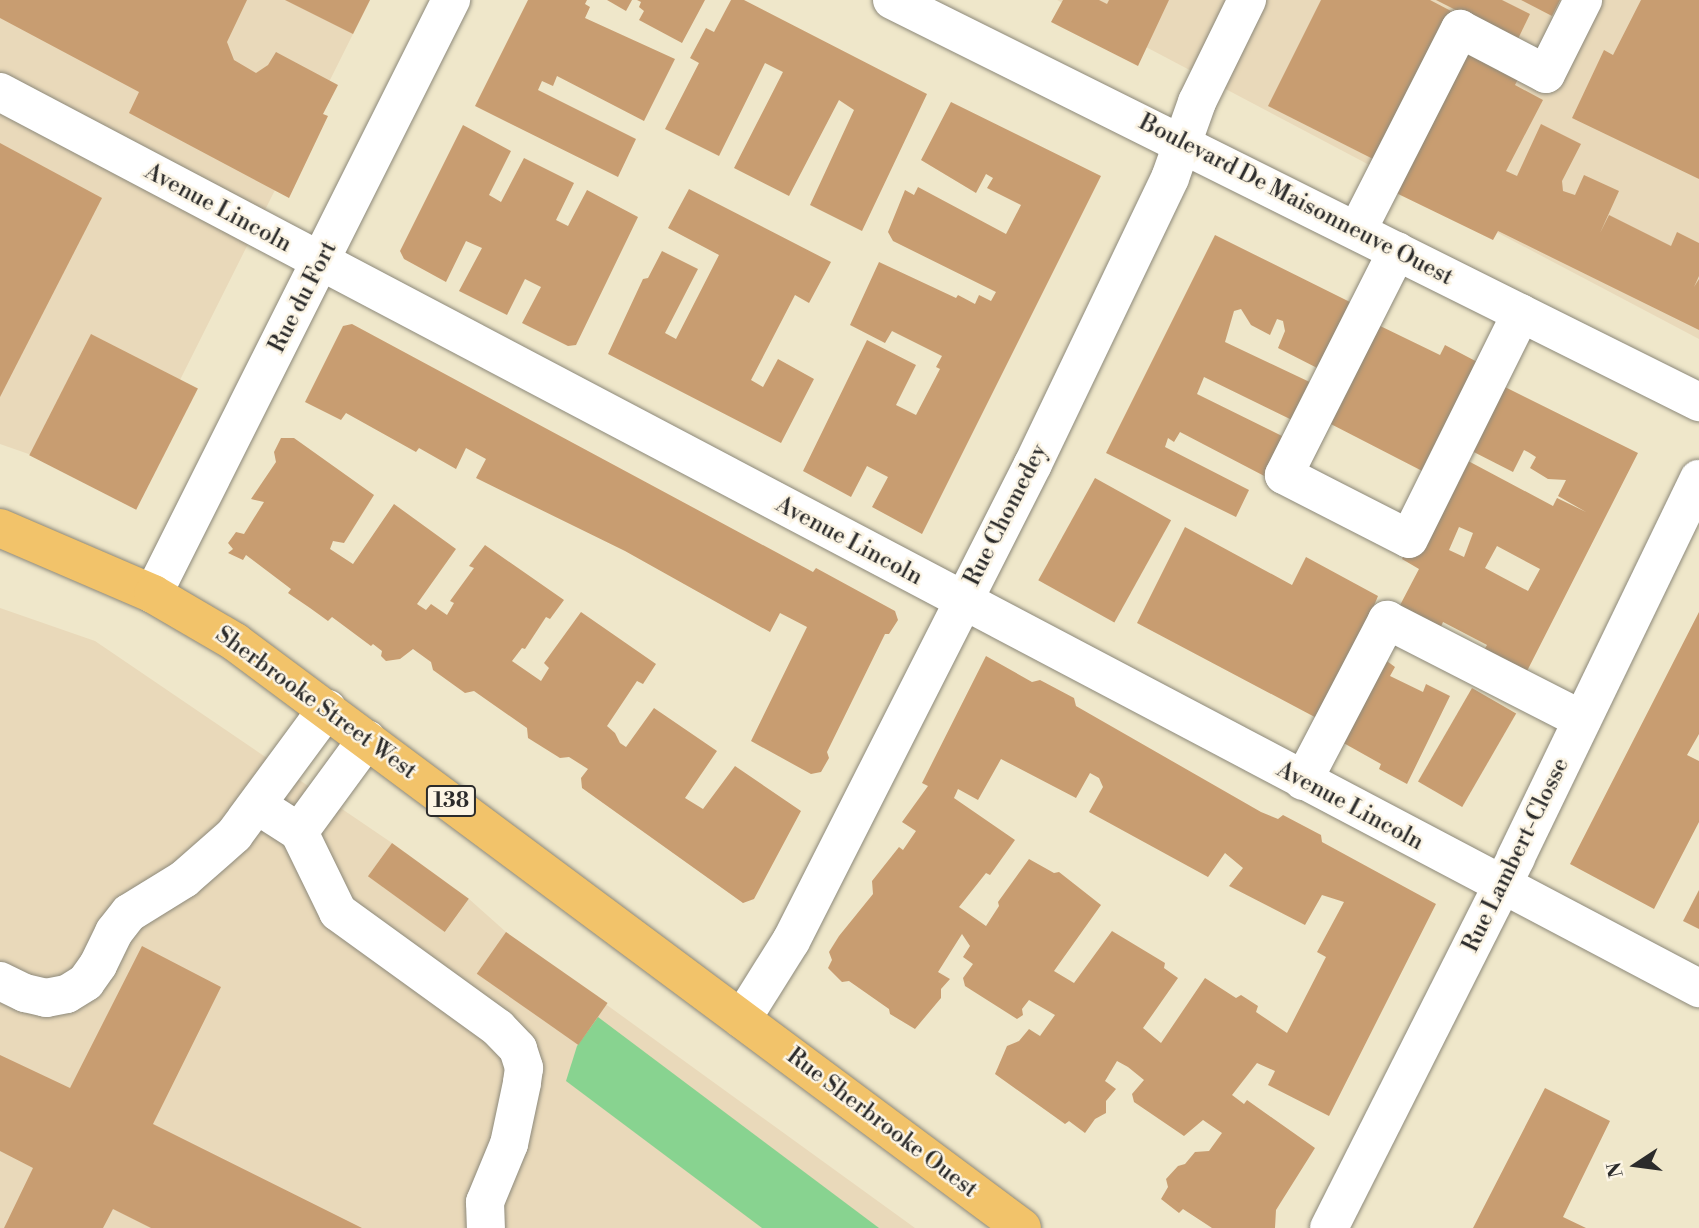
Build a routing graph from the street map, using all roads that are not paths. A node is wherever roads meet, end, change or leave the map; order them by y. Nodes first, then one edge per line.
1 (451, 0) edge
2 (892, 0) edge
3 (1247, 0) edge
4 (1583, 0) edge
5 (0, 92) edge
6 (1182, 145) junction
7 (1357, 231) junction
8 (1397, 251) junction
9 (322, 262) junction
10 (1521, 313) junction
11 (1699, 402) edge
12 (1699, 479) edge
13 (0, 528) edge
14 (153, 594) junction
15 (962, 602) junction
16 (327, 709) junction
17 (1582, 720) junction
18 (367, 739) junction
19 (1303, 781) junction
20 (257, 805) junction
21 (299, 832) junction
22 (1501, 886) junction
23 (0, 981) edge
24 (1699, 988) edge
25 (742, 1019) junction
26 (486, 1228) edge
27 (1023, 1228) edge
28 (1329, 1228) edge

1 - 9 street, Rue du Fort
2 - 6 street, Boulevard De Maisonneuve Ouest
3 - 6 street, Rue Chomedey
4 - 7 street
5 - 9 street, Avenue Lincoln
6 - 7 street, Boulevard De Maisonneuve Ouest
6 - 15 street, Rue Chomedey
7 - 8 street, Boulevard De Maisonneuve Ouest
8 - 10 street, Boulevard De Maisonneuve Ouest
8 - 10 street
9 - 14 street, Rue du Fort
9 - 15 street, Avenue Lincoln
10 - 11 street, Boulevard De Maisonneuve Ouest
12 - 17 street, Rue Lambert-Closse
13 - 14 main road, Sherbrooke Street West / 138
14 - 16 main road, Sherbrooke Street West / 138
15 - 19 street, Avenue Lincoln
15 - 25 street, Rue Chomedey
16 - 18 main road, Sherbrooke Street West / 138
16 - 20 street
17 - 19 street
17 - 22 street, Rue Lambert-Closse
18 - 21 street
18 - 25 main road, Sherbrooke Street West / 138
19 - 22 street, Avenue Lincoln
20 - 21 street
20 - 23 street
21 - 26 street
22 - 24 street, Avenue Lincoln
22 - 28 street, Rue Lambert-Closse
25 - 27 main road, Rue Sherbrooke Ouest / 138

